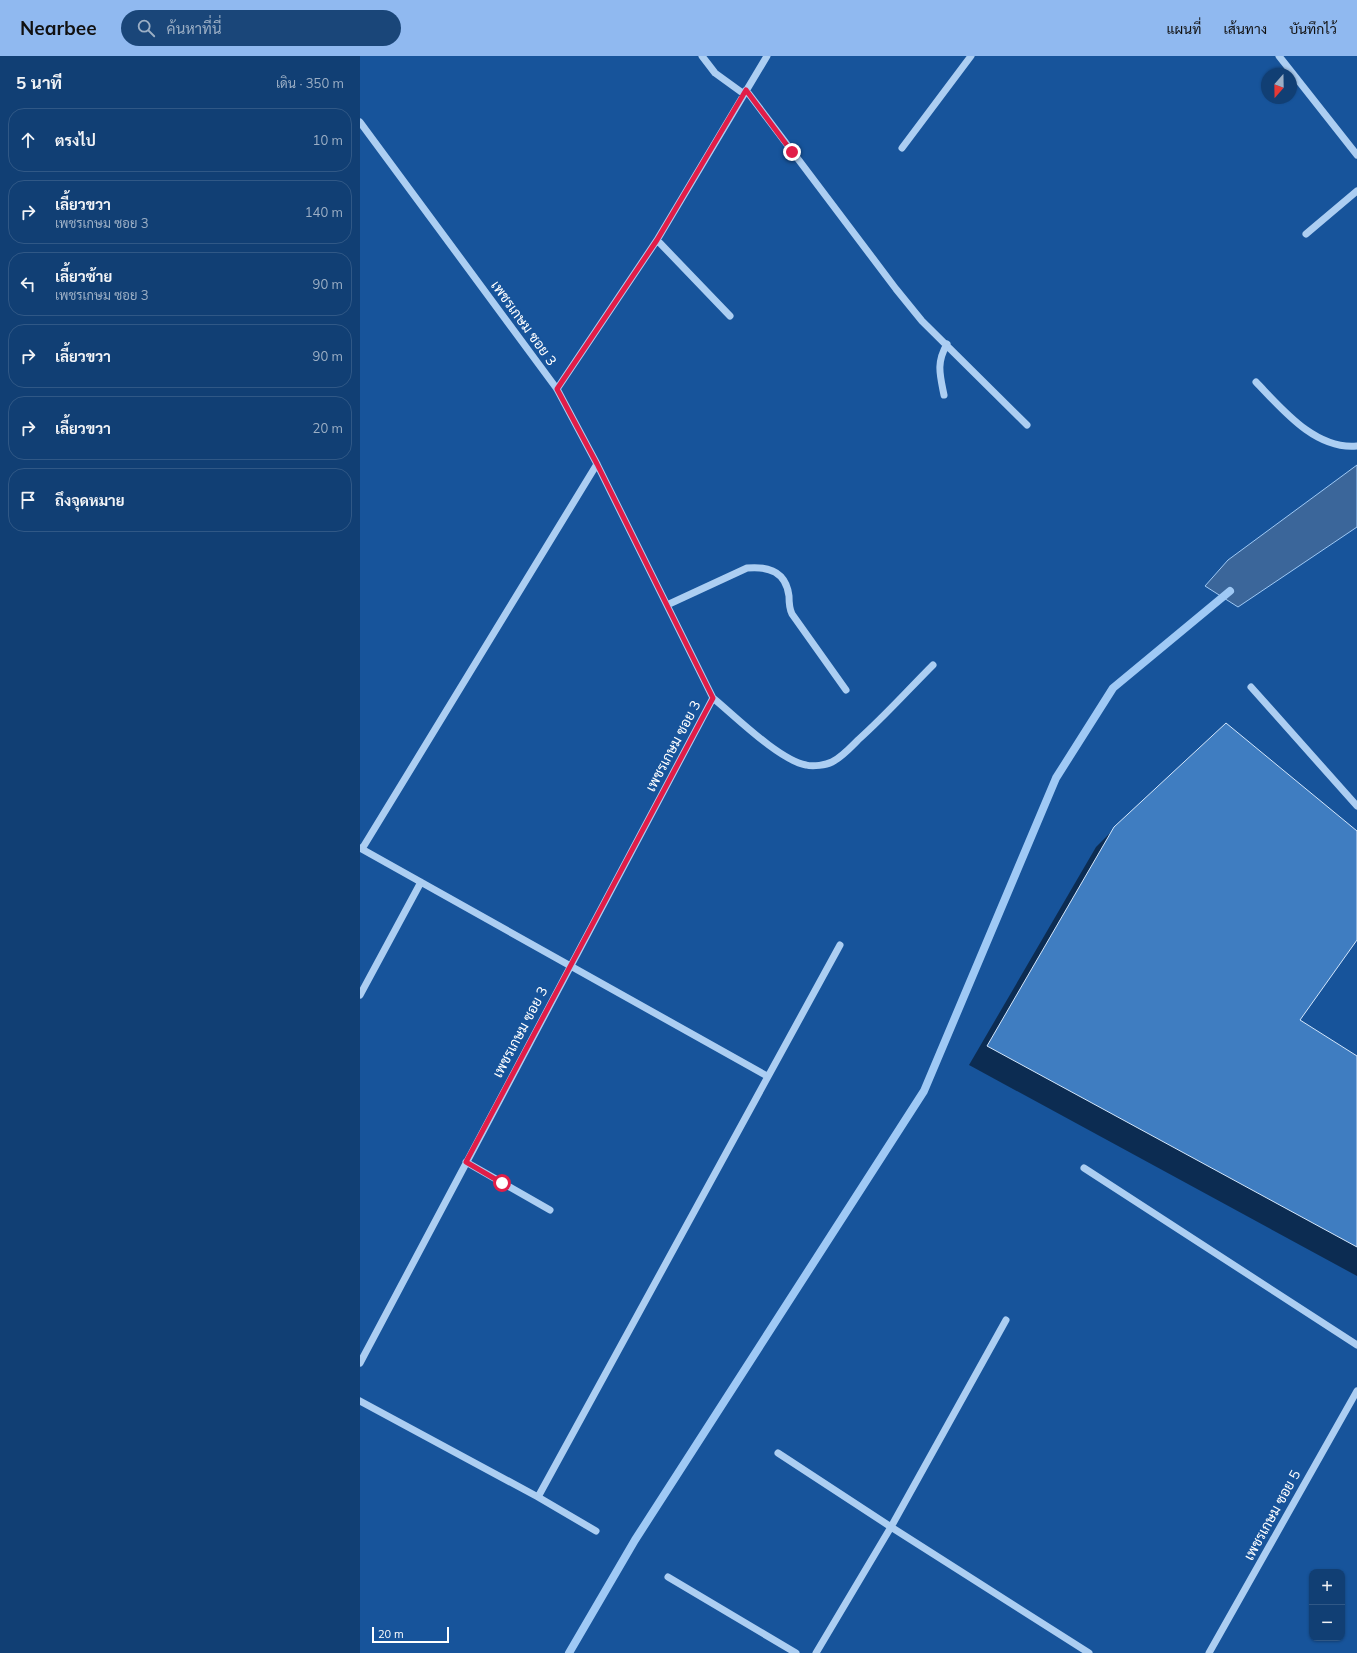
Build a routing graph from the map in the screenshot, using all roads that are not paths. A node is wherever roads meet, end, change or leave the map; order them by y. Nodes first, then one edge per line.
1 (702, 56) edge
2 (767, 56) edge
3 (971, 56) edge
4 (1279, 56) edge
5 (745, 92) junction
6 (360, 122) edge
7 (902, 148) dead end
8 (1357, 156) edge
9 (1357, 191) edge
10 (1306, 234) dead end
11 (657, 240) junction
12 (730, 316) dead end
13 (946, 344) junction
14 (1256, 382) dead end
15 (557, 389) junction
16 (944, 395) dead end
17 (1027, 425) dead end
18 (1357, 446) edge
19 (597, 464) junction
20 (667, 606) junction
21 (933, 665) dead end
22 (1251, 687) dead end
23 (846, 690) dead end
24 (713, 698) junction
25 (1357, 806) edge
26 (361, 849) edge
27 (421, 882) junction
28 (840, 945) dead end
29 (570, 966) junction
30 (360, 995) edge
31 (767, 1076) junction
32 (466, 1162) junction
33 (1084, 1168) dead end
34 (550, 1210) dead end
35 (1006, 1320) dead end
36 (1357, 1345) edge
37 (360, 1363) edge
38 (1357, 1391) edge
39 (360, 1401) edge
40 (778, 1453) dead end
41 (538, 1497) junction
42 (891, 1527) junction
43 (596, 1531) dead end
44 (668, 1577) dead end
45 (796, 1653) edge
46 (816, 1653) edge
47 (1089, 1653) edge
48 (1210, 1653) edge

1 - 5 street
2 - 5 street
3 - 7 street
4 - 8 street
5 - 11 street
5 - 13 street
6 - 15 street, เพชรเกษม ซอย 3
9 - 10 street
11 - 12 street
11 - 15 street
13 - 16 street
13 - 17 street
14 - 18 street
15 - 19 street, เพชรเกษม ซอย 3
19 - 20 street, เพชรเกษม ซอย 3
19 - 26 street
20 - 23 street
20 - 24 street, เพชรเกษม ซอย 3
21 - 24 street
22 - 25 street
24 - 29 street, เพชรเกษม ซอย 3
26 - 27 street
27 - 29 street
27 - 30 street
28 - 31 street
29 - 31 street
29 - 32 street, เพชรเกษม ซอย 3
31 - 41 street
32 - 34 street
32 - 37 street, เพชรเกษม ซอย 3
33 - 36 street
35 - 42 street
38 - 48 street, เพชรเกษม ซอย 5
39 - 41 street
40 - 42 street
41 - 43 street
42 - 46 street
42 - 47 street
44 - 45 street

